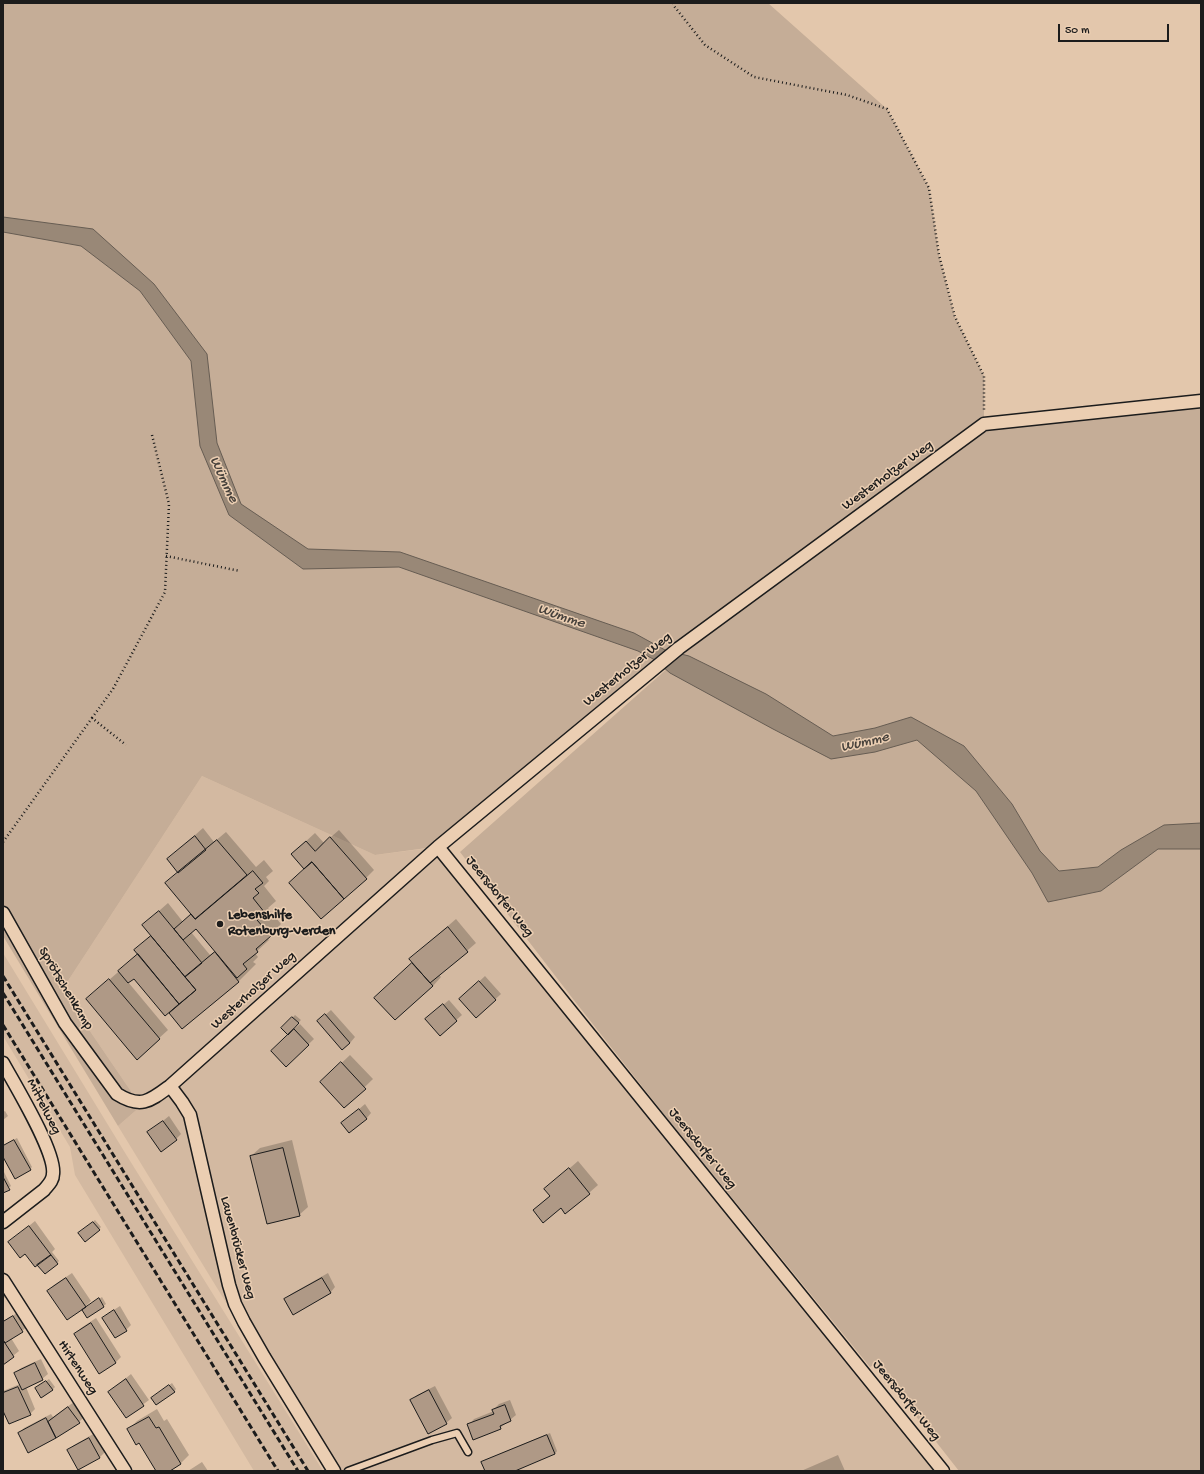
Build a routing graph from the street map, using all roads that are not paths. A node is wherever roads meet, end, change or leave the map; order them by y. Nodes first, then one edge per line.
1 (1201, 401) edge
2 (438, 847) junction
3 (3, 913) edge
4 (3, 1063) edge
5 (170, 1086) junction
6 (144, 1102) joint
7 (3, 1222) edge
8 (3, 1280) edge
9 (468, 1452) dead end
10 (125, 1471) edge
11 (334, 1471) edge
12 (348, 1471) edge
13 (943, 1471) edge

1 - 2 street, Westerholzer Weg
2 - 5 street, Westerholzer Weg
2 - 13 street, Jeersdorfer Weg
3 - 6 street, Sprötschenkamp
4 - 7 street, Mittelweg
5 - 6 street, Westerholzer Weg
5 - 11 street, Lauenbrücker Weg
8 - 10 street, Hirtenweg
9 - 12 lane

